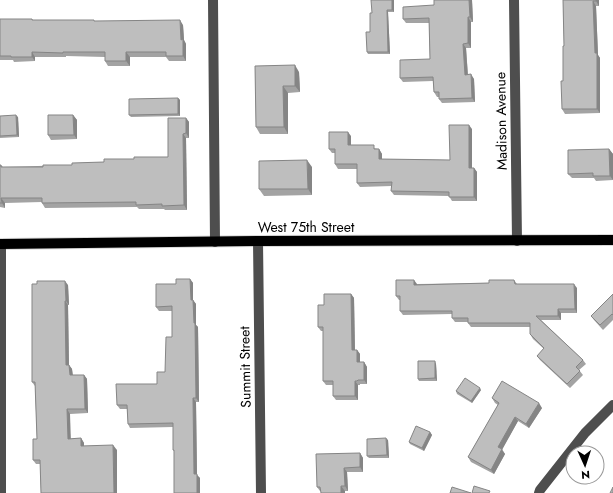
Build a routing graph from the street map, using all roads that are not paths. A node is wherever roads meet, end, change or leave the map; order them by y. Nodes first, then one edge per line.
1 (213, 0) edge
2 (514, 0) edge
3 (613, 240) edge
4 (258, 241) junction
5 (517, 241) junction
6 (215, 242) junction
7 (0, 244) edge
8 (613, 405) edge
9 (1, 493) edge
10 (261, 493) edge
11 (539, 493) edge

1 - 6 street
2 - 5 street, Madison Avenue
3 - 5 main road, West 75th Street
4 - 5 main road, West 75th Street
4 - 6 main road, West 75th Street
4 - 10 street, Summit Street
6 - 7 main road, West 75th Street
7 - 9 street
8 - 11 street

